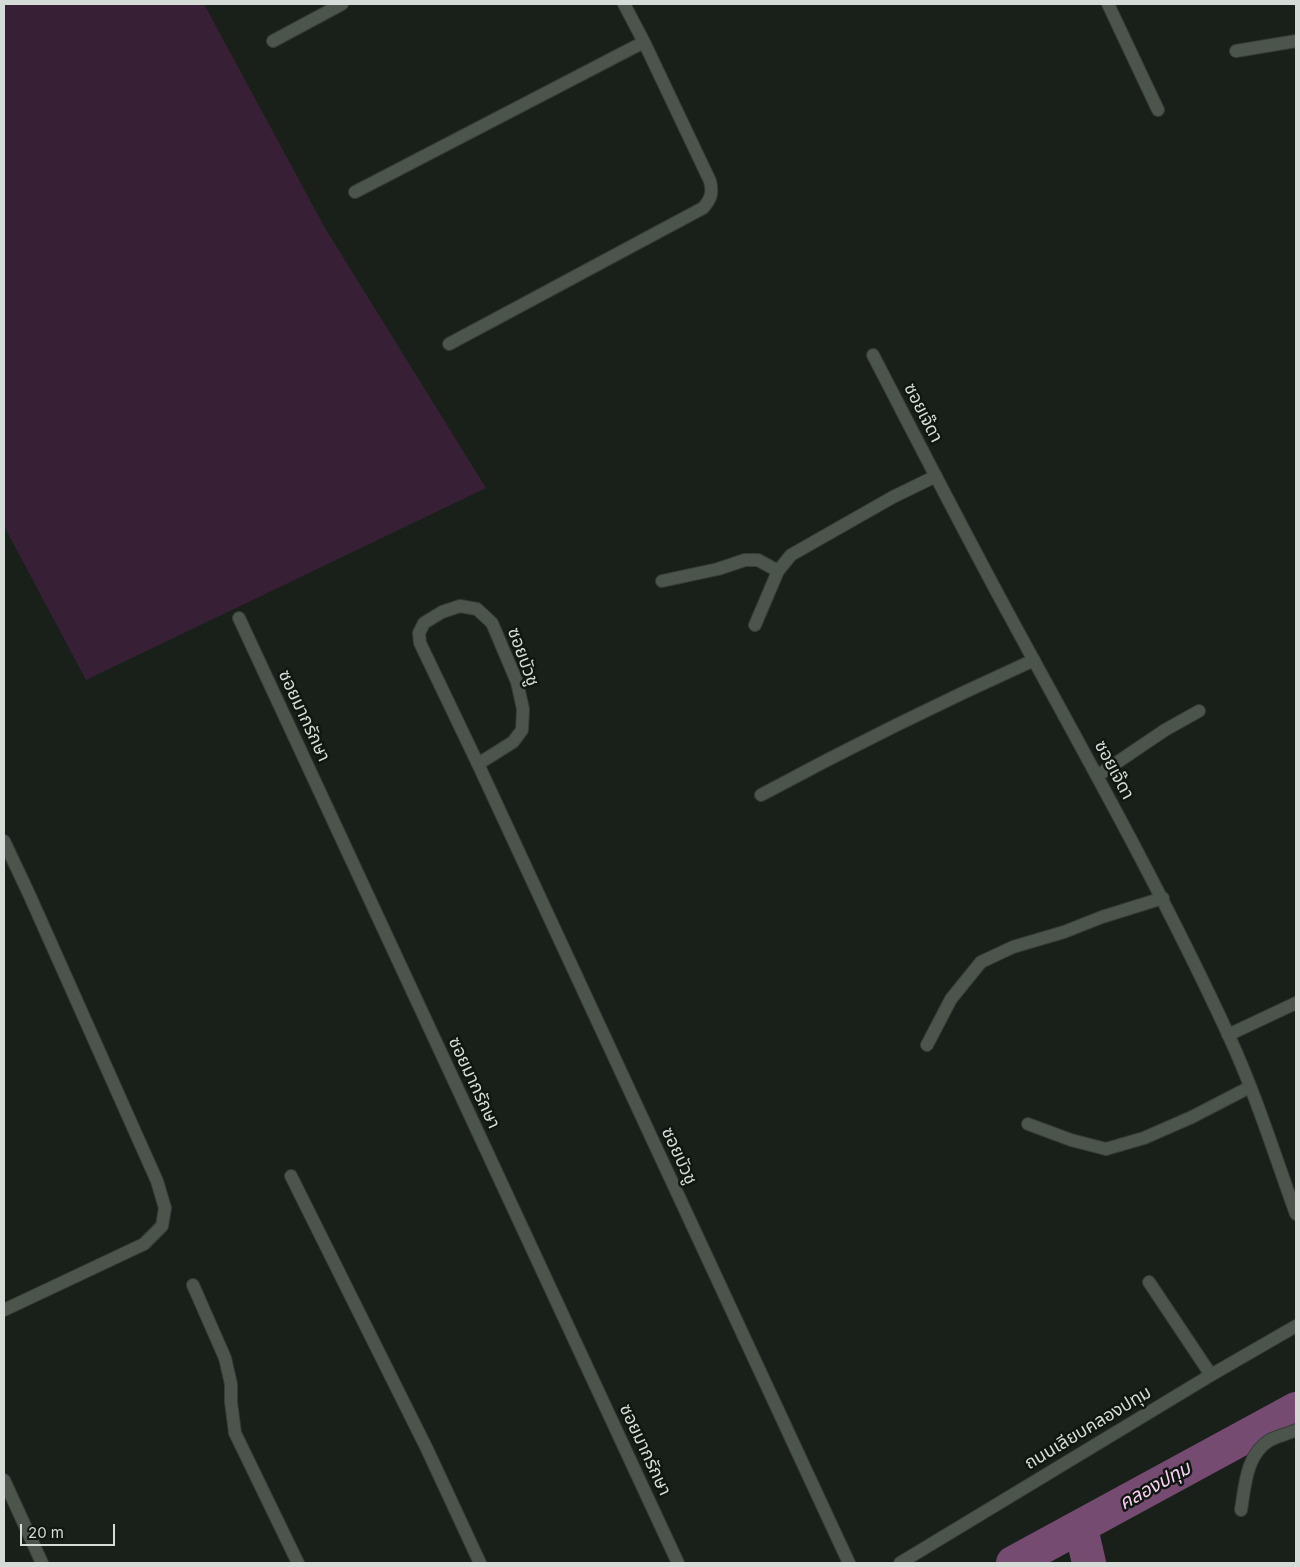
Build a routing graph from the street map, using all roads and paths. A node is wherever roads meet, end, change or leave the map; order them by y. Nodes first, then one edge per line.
1 (342, 4) edge
2 (624, 4) edge
3 (1108, 4) edge
4 (273, 40) dead end
5 (1296, 41) edge
6 (644, 42) junction
7 (1236, 51) dead end
8 (1158, 110) dead end
9 (355, 192) dead end
10 (449, 344) dead end
11 (873, 355) dead end
12 (936, 476) junction
13 (778, 571) junction
14 (662, 581) dead end
15 (239, 618) dead end
16 (755, 625) dead end
17 (1034, 660) junction
18 (1199, 712) dead end
19 (478, 764) junction
20 (1097, 776) junction
21 (761, 795) dead end
22 (4, 841) edge
23 (1162, 898) junction
24 (1296, 1003) edge
25 (1228, 1035) junction
26 (927, 1045) dead end
27 (1250, 1087) junction
28 (1028, 1124) dead end
29 (291, 1176) dead end
30 (1296, 1214) edge
31 (1149, 1282) dead end
32 (193, 1285) dead end
33 (4, 1310) edge
34 (1296, 1326) edge
35 (1211, 1375) junction
36 (1296, 1430) edge
37 (4, 1480) edge
38 (1240, 1510) dead end
39 (42, 1563) edge
40 (298, 1563) edge
41 (480, 1563) edge
42 (678, 1563) edge
43 (849, 1563) edge
44 (900, 1563) edge

1 - 4 street
2 - 6 street
3 - 8 street
5 - 7 street
6 - 9 street
6 - 10 street
11 - 12 street, ซอยเจ๊ดา
12 - 13 street
12 - 17 street, ซอยเจ๊ดา
13 - 14 street
13 - 16 street
15 - 42 street, ซอยมากรักษา
17 - 20 street, ซอยเจ๊ดา
17 - 21 street
18 - 20 street
19 - 19 street, ซอยบัวชู
19 - 43 street, ซอยบัวชู
20 - 23 street, ซอยเจ๊ดา
22 - 33 street
23 - 25 street, ซอยเจ๊ดา
23 - 26 street
24 - 25 street
25 - 27 street, ซอยเจ๊ดา
27 - 28 street
27 - 30 street, ซอยเจ๊ดา
29 - 41 street
31 - 35 street
32 - 40 street
34 - 35 street, ถนนเลียบคลองปทุม
35 - 44 street, ถนนเลียบคลองปทุม
36 - 38 street
37 - 39 street

